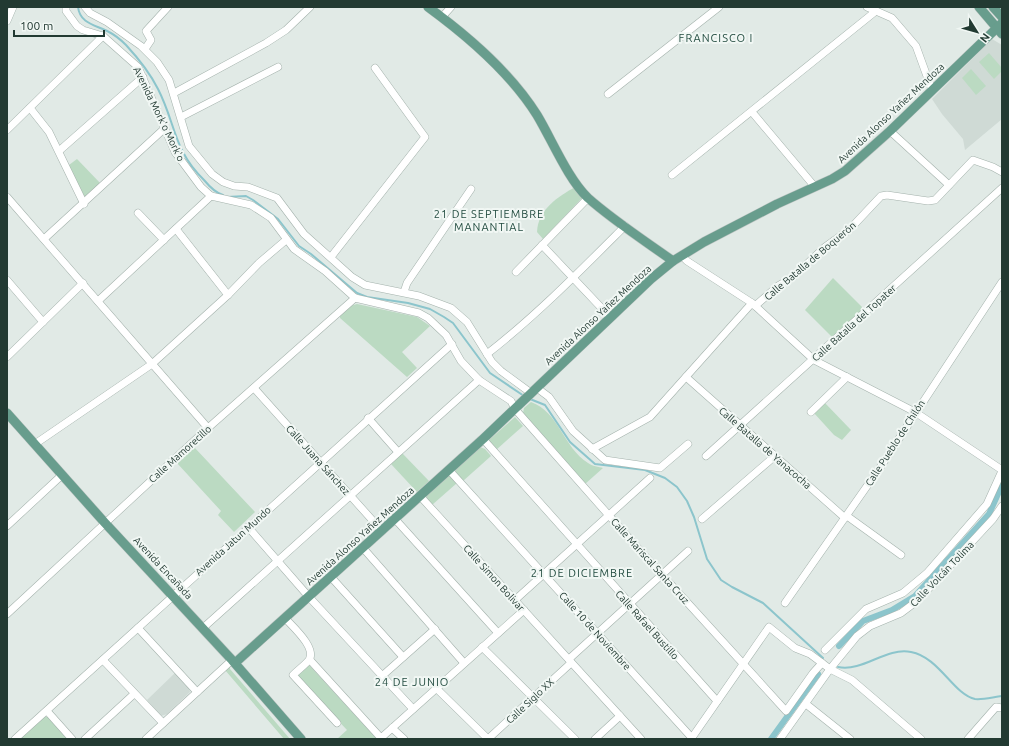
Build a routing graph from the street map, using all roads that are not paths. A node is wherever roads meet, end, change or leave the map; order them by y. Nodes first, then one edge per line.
1 (13, 7) edge
2 (66, 7) edge
3 (85, 7) edge
4 (168, 7) edge
5 (310, 7) edge
6 (428, 7) edge
7 (451, 7) edge
8 (719, 7) edge
9 (867, 7) edge
10 (979, 7) edge
11 (993, 7) edge
12 (876, 11) junction
13 (442, 17) junction
14 (1002, 17) edge
15 (7, 21) edge
16 (1000, 28) edge
17 (103, 36) junction
18 (145, 49) junction
19 (278, 67) dead end
20 (375, 68) dead end
21 (143, 77) junction
22 (932, 90) junction
23 (174, 93) junction
24 (608, 94) dead end
25 (30, 108) junction
26 (752, 112) junction
27 (181, 117) junction
28 (165, 128) junction
29 (7, 130) edge
30 (890, 131) junction
31 (59, 151) junction
32 (1002, 172) edge
33 (672, 175) dead end
34 (949, 185) junction
35 (815, 187) junction
36 (1002, 188) edge
37 (471, 190) dead end
38 (211, 196) junction
39 (7, 197) edge
40 (588, 198) junction
41 (84, 204) junction
42 (138, 213) dead end
43 (625, 226) junction
44 (176, 229) junction
45 (44, 239) junction
46 (164, 240) junction
47 (286, 240) junction
48 (542, 245) junction
49 (682, 256) junction
50 (331, 257) junction
51 (673, 262) junction
52 (516, 272) dead end
53 (574, 277) junction
54 (7, 280) edge
55 (1002, 282) edge
56 (83, 284) junction
57 (404, 292) junction
58 (228, 295) junction
59 (355, 298) junction
60 (98, 301) junction
61 (754, 304) junction
62 (610, 317) junction
63 (43, 322) junction
64 (452, 344) junction
65 (487, 354) junction
66 (7, 357) edge
67 (814, 360) junction
68 (152, 364) junction
69 (686, 377) junction
70 (847, 377) junction
71 (478, 380) junction
72 (254, 388) junction
73 (530, 394) junction
74 (515, 409) junction
75 (811, 412) dead end
76 (915, 412) junction
77 (7, 413) edge
78 (368, 418) junction
79 (740, 426) junction
80 (208, 428) junction
81 (483, 440) junction
82 (35, 444) junction
83 (688, 444) dead end
84 (592, 449) junction
85 (398, 452) junction
86 (706, 456) dead end
87 (774, 456) junction
88 (320, 462) junction
89 (449, 470) junction
90 (1002, 470) edge
91 (62, 475) junction
92 (650, 478) dead end
93 (350, 496) junction
94 (420, 496) junction
95 (1002, 506) edge
96 (609, 515) junction
97 (846, 517) junction
98 (395, 519) junction
99 (702, 519) dead end
100 (105, 523) junction
101 (7, 526) edge
102 (248, 527) junction
103 (382, 531) junction
104 (576, 545) junction
105 (363, 548) junction
106 (688, 551) dead end
107 (901, 555) dead end
108 (278, 561) junction
109 (544, 574) junction
110 (662, 574) junction
111 (331, 577) junction
112 (173, 594) junction
113 (309, 597) junction
114 (515, 600) junction
115 (785, 603) dead end
116 (629, 605) junction
117 (524, 610) junction
118 (7, 614) edge
119 (285, 618) junction
120 (138, 628) junction
121 (203, 628) junction
122 (434, 629) junction
123 (498, 633) junction
124 (597, 633) junction
125 (482, 647) junction
126 (825, 650) dead end
127 (404, 657) junction
128 (103, 660) junction
129 (310, 660) junction
130 (570, 661) junction
131 (234, 662) junction
132 (464, 663) junction
133 (822, 663) junction
134 (743, 664) junction
135 (830, 669) junction
136 (382, 676) junction
137 (436, 688) junction
138 (197, 692) junction
139 (134, 694) junction
140 (533, 698) junction
141 (717, 701) junction
142 (806, 704) junction
143 (999, 708) edge
144 (413, 709) junction
145 (47, 711) junction
146 (620, 716) junction
147 (337, 722) dead end
148 (163, 723) junction
149 (392, 728) junction
150 (691, 738) edge
151 (15, 739) edge
152 (72, 739) edge
153 (85, 739) edge
154 (146, 739) edge
155 (301, 739) edge
156 (404, 739) edge
157 (488, 739) edge
158 (575, 739) edge
159 (595, 739) edge
160 (641, 739) edge
161 (780, 739) edge
162 (850, 739) edge
163 (921, 739) edge
164 (968, 739) edge

1 - 15 street
2 - 17 street, Avenida Mork'o Mork'o
3 - 18 street, Avenida Mork'o Mork'o
4 - 18 street
5 - 23 street
6 - 13 main road
7 - 13 street
8 - 24 street
9 - 12 street
10 - 16 main road
11 - 14 main road
12 - 22 street
12 - 26 street
13 - 40 main road
16 - 22 main road, Avenida Alonso Yañez Mendoza
17 - 21 street, Avenida Mork'o Mork'o
17 - 25 street
18 - 23 street, Avenida Mork'o Mork'o
19 - 27 street
20 - 50 street
21 - 28 street, Avenida Mork'o Mork'o
21 - 31 street
22 - 30 main road, Avenida Alonso Yañez Mendoza
23 - 27 street, Avenida Mork'o Mork'o
25 - 29 street
25 - 31 street
26 - 33 street
26 - 35 street
27 - 50 street, Avenida Mork'o Mork'o
28 - 38 street, Avenida Mork'o Mork'o
28 - 41 street
30 - 34 street
30 - 35 main road, Avenida Alonso Yañez Mendoza
31 - 41 street
32 - 34 street, Calle Batalla de Boquerón
34 - 61 street, Calle Batalla de Boquerón
35 - 49 main road, Avenida Alonso Yañez Mendoza
36 - 67 street, Calle Batalla del Topater
37 - 57 street
38 - 44 street
38 - 47 street
39 - 45 street
40 - 43 main road
40 - 48 street
41 - 45 street
42 - 46 street
43 - 51 main road
43 - 53 street
44 - 46 street
44 - 58 street
45 - 56 street
46 - 60 street
47 - 58 street
47 - 59 street
48 - 52 street
48 - 53 street
49 - 51 main road, Avenida Alonso Yañez Mendoza
49 - 61 street
50 - 57 street, Avenida Mork'o Mork'o
51 - 62 main road, Avenida Alonso Yañez Mendoza
53 - 62 street
53 - 65 street
54 - 63 street
55 - 76 street, Calle Pueblo de Chilón
56 - 60 street
56 - 63 street
57 - 65 street, Avenida Mork'o Mork'o
58 - 68 street
59 - 64 street
59 - 72 street, Calle Mamorecillo
60 - 68 street
61 - 67 street
61 - 69 street, Calle Batalla de Boquerón
62 - 73 main road, Avenida Alonso Yañez Mendoza
63 - 66 street
64 - 71 street
64 - 78 street, Avenida Jatun Mundo
65 - 73 street, Avenida Mork'o Mork'o
67 - 70 street
67 - 79 street, Calle Batalla del Topater
68 - 80 street
68 - 82 street
69 - 79 street, Calle Batalla de Yanacocha
69 - 84 street, Calle Batalla de Boquerón
70 - 75 street
70 - 76 street
71 - 74 street
71 - 85 street
72 - 80 street, Calle Mamorecillo
72 - 88 street, Calle Juana Sánchez
73 - 74 main road, Avenida Alonso Yañez Mendoza
73 - 84 street, Avenida Mork'o Mork'o
74 - 81 main road, Avenida Alonso Yañez Mendoza
74 - 96 street, Calle Mariscal Santa Cruz
76 - 90 street
76 - 97 street, Calle Pueblo de Chilón
77 - 82 main road, Avenida Encañada
78 - 85 street
78 - 88 street, Avenida Jatun Mundo
79 - 86 street, Calle Batalla del Topater
79 - 87 street, Calle Batalla de Yanacocha
80 - 100 street, Calle Mamorecillo
81 - 89 main road, Avenida Alonso Yañez Mendoza
81 - 104 street, Calle Rafael Bustillo
82 - 91 main road, Avenida Encañada
83 - 84 street, Avenida Mork'o Mork'o
85 - 93 street
87 - 97 street, Calle Batalla de Yanacocha
87 - 99 street
88 - 93 street, Calle Juana Sánchez
88 - 102 street, Avenida Jatun Mundo
89 - 94 main road, Avenida Alonso Yañez Mendoza
89 - 109 street, Calle 10 de Noviembre
90 - 126 street, Calle Volcán Tolima
91 - 100 main road, Avenida Encañada
91 - 101 street
92 - 96 street
93 - 103 street, Calle Juana Sánchez
93 - 108 street
94 - 98 main road, Avenida Alonso Yañez Mendoza
94 - 114 street, Calle Simon Bolivar
95 - 135 street, Calle Volcán Tolima
96 - 104 street
96 - 110 street, Calle Mariscal Santa Cruz
97 - 107 street, Calle Batalla de Yanacocha
97 - 115 street, Calle Pueblo de Chilón
98 - 103 main road, Avenida Alonso Yañez Mendoza
98 - 123 street
100 - 112 main road, Avenida Encañada
100 - 118 street, Calle Mamorecillo
102 - 108 street
102 - 112 street, Avenida Jatun Mundo
103 - 105 main road, Avenida Alonso Yañez Mendoza
104 - 109 street
104 - 116 street, Calle Rafael Bustillo
105 - 111 main road, Avenida Alonso Yañez Mendoza
105 - 122 street
106 - 110 street, Calle Siglo XX
108 - 113 street
108 - 121 street
109 - 114 street
109 - 124 street, Calle 10 de Noviembre
110 - 116 street, Calle Siglo XX
110 - 134 street, Calle Mariscal Santa Cruz
111 - 113 main road, Avenida Alonso Yañez Mendoza
111 - 127 street
112 - 120 street, Avenida Jatun Mundo
112 - 121 main road, Avenida Encañada
113 - 119 main road, Avenida Alonso Yañez Mendoza
113 - 136 street
114 - 117 street, Calle Simon Bolivar
116 - 124 street, Calle Siglo XX
116 - 141 street, Calle Rafael Bustillo
117 - 123 street
117 - 130 street, Calle Simon Bolivar
119 - 129 street
119 - 131 main road, Avenida Alonso Yañez Mendoza
120 - 128 street, Avenida Jatun Mundo
120 - 138 street
121 - 131 main road, Avenida Encañada
122 - 127 street
122 - 132 street
123 - 125 street
124 - 130 street, Calle Siglo XX
124 - 150 street, Calle 10 de Noviembre
125 - 132 street
125 - 140 street
127 - 136 street
128 - 139 street
128 - 145 street, Avenida Jatun Mundo
129 - 147 street
129 - 149 street
130 - 140 street, Calle Siglo XX
130 - 146 street, Calle Simon Bolivar
131 - 138 street, Avenida Alonso Yañez Mendoza
131 - 155 main road, Avenida Encañada
132 - 137 street
133 - 134 street
133 - 134 street, Calle Mariscal Santa Cruz
133 - 135 street
134 - 141 street
135 - 142 street, Calle Volcán Tolima
135 - 163 street
136 - 144 street
137 - 144 street
137 - 157 street
138 - 148 street, Avenida Alonso Yañez Mendoza
139 - 148 street
139 - 153 street
140 - 157 street, Calle Siglo XX
140 - 158 street
141 - 150 street
142 - 161 street, Calle Volcán Tolima
142 - 162 street
143 - 164 street
144 - 149 street
145 - 151 street, Avenida Jatun Mundo
145 - 152 street
146 - 159 street
146 - 160 street
148 - 154 street, Avenida Alonso Yañez Mendoza
149 - 156 street

